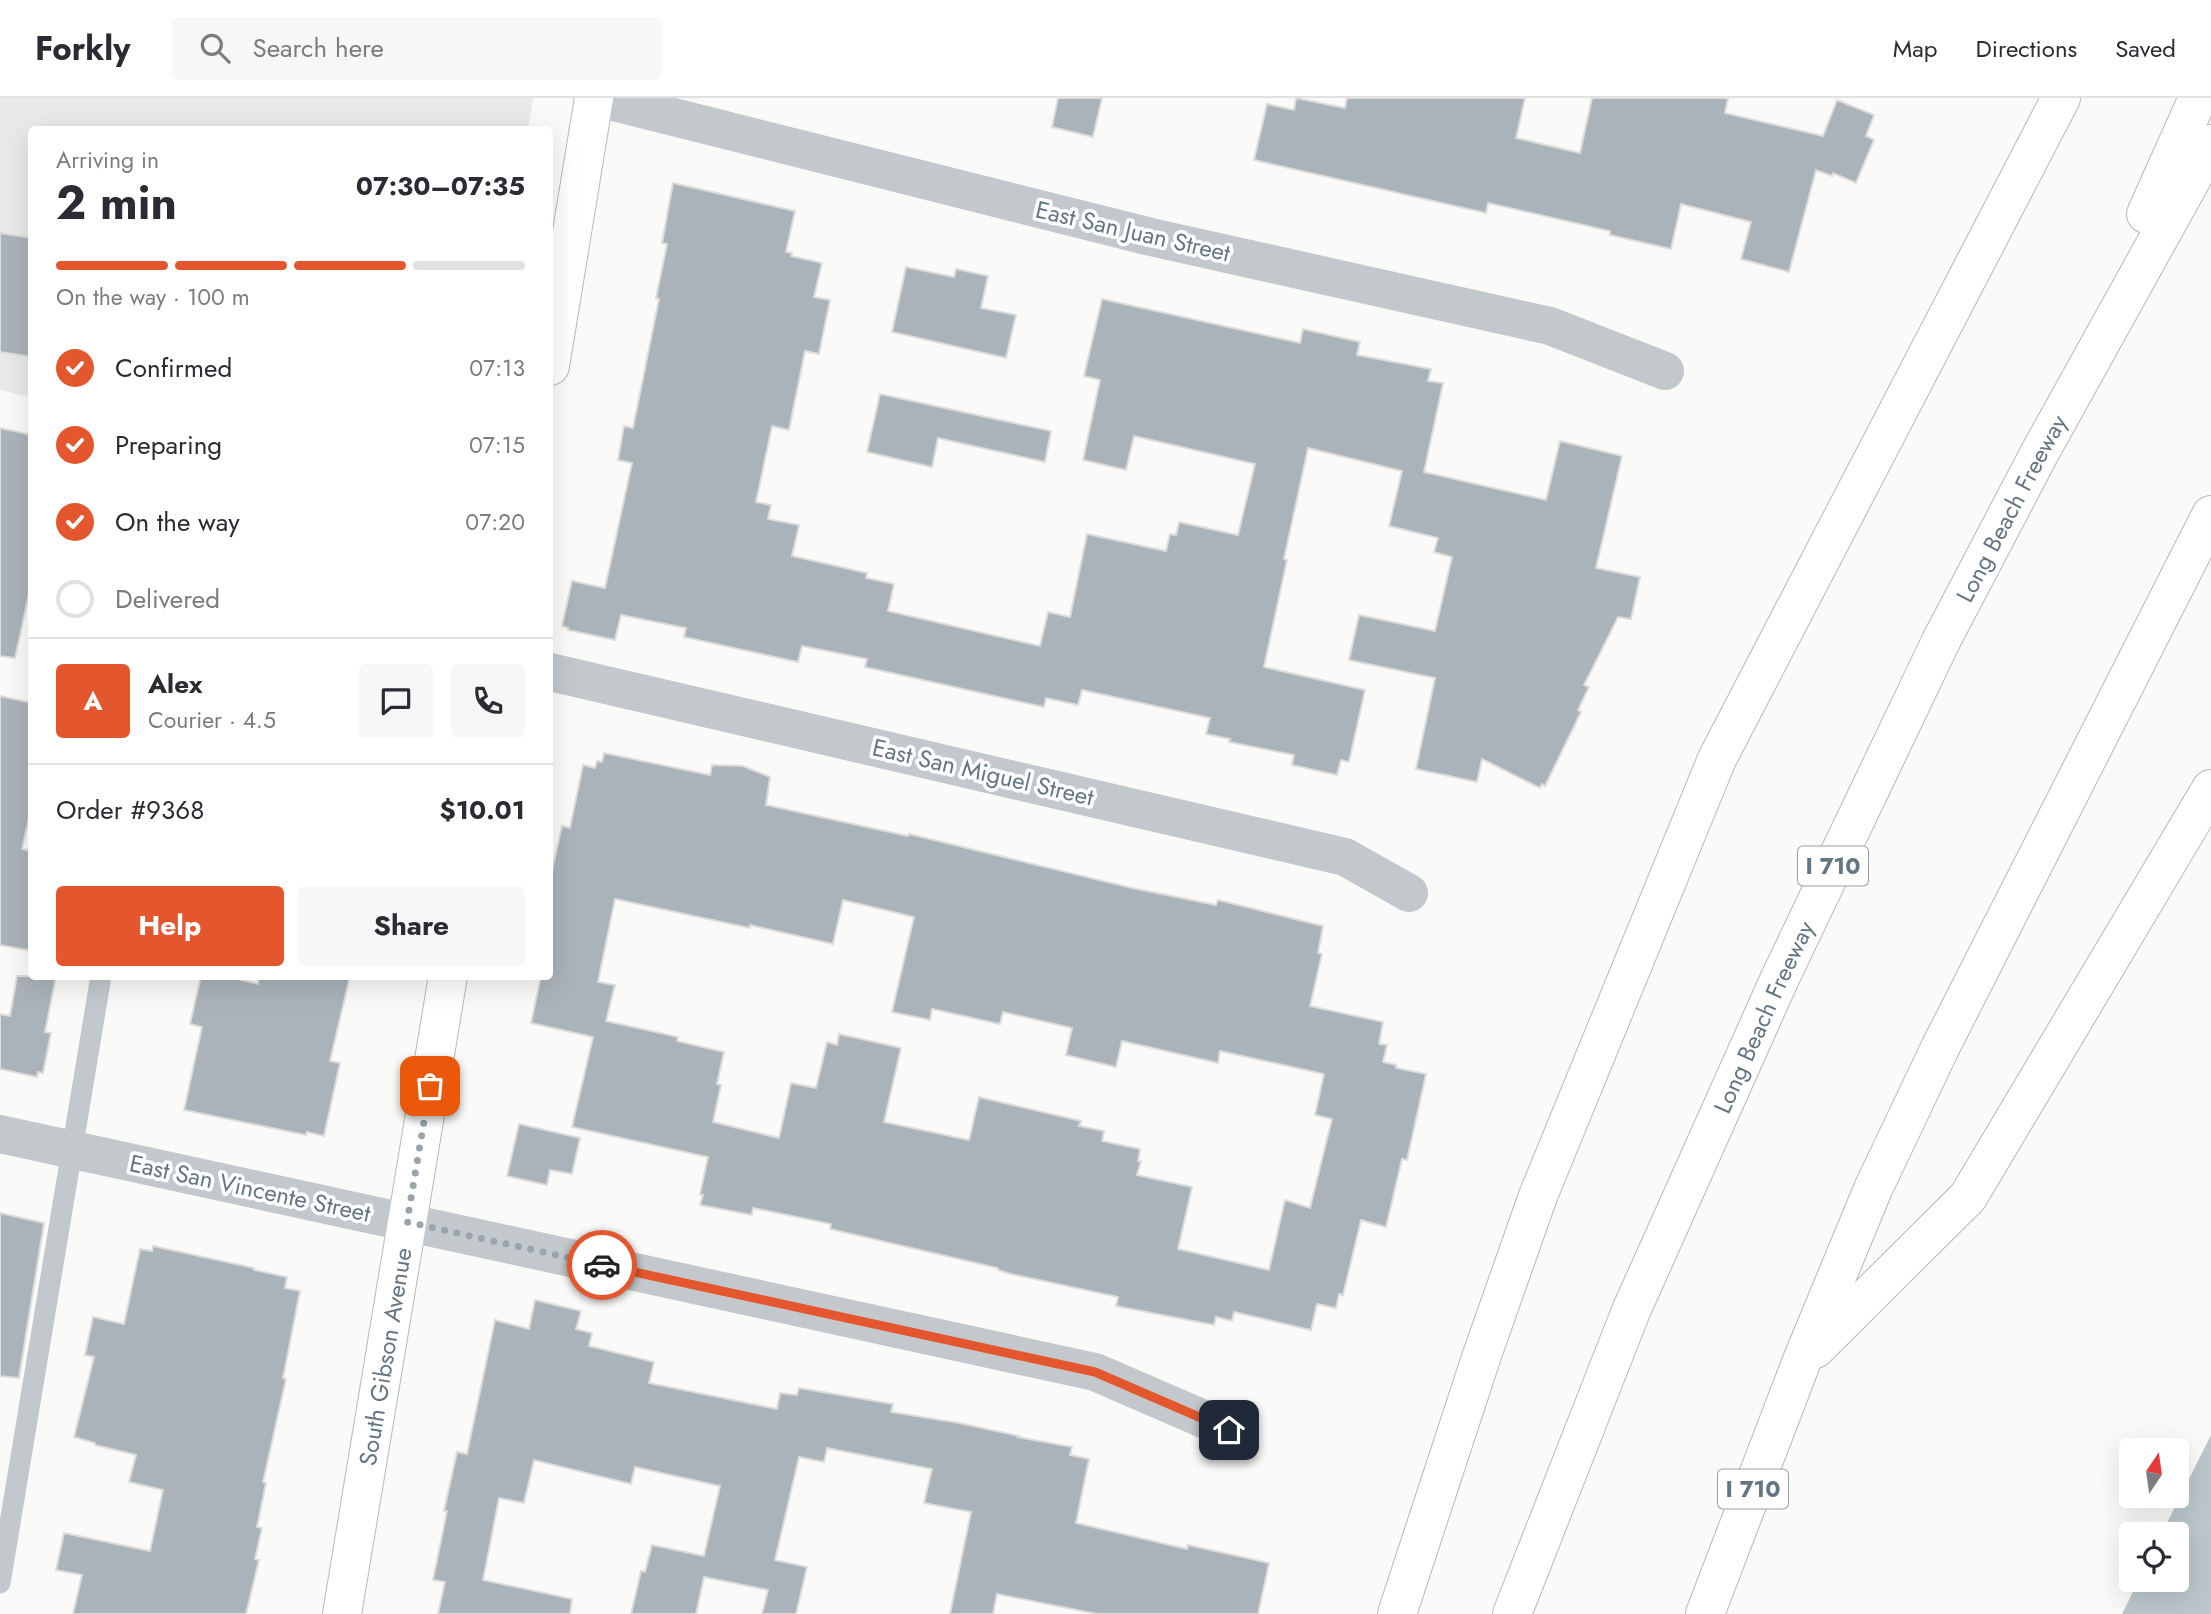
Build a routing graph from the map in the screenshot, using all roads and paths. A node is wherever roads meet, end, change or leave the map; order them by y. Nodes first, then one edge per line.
1 (596, 98) edge
2 (2061, 98) edge
3 (2198, 98) edge
4 (2211, 144) edge
5 (553, 349) edge
6 (1665, 371) dead end
7 (2039, 454) junction
8 (2211, 515) edge
9 (553, 672) edge
10 (2211, 789) edge
11 (1409, 893) dead end
12 (100, 980) edge
13 (447, 980) edge
14 (0, 1134) edge
15 (71, 1149) junction
16 (407, 1222) junction
17 (1801, 1363) junction
18 (1229, 1430) dead end
19 (0, 1583) edge
20 (342, 1614) edge
21 (1397, 1614) edge
22 (1512, 1614) edge
23 (1706, 1614) edge

1 - 5 main road
1 - 6 street, East San Juan Street
2 - 21 main road
3 - 7 main road
4 - 7 main road, Long Beach Freeway / I 710
7 - 22 main road, Long Beach Freeway / I 710
8 - 17 main road, I 710
9 - 11 street, East San Miguel Street
10 - 17 main road
12 - 15 lane
13 - 16 main road, South Gibson Avenue
14 - 15 street, East San Vincente Street
15 - 16 street, East San Vincente Street
15 - 19 lane
16 - 18 street, East San Vincente Street
16 - 20 main road, South Gibson Avenue
17 - 23 main road, I 710

